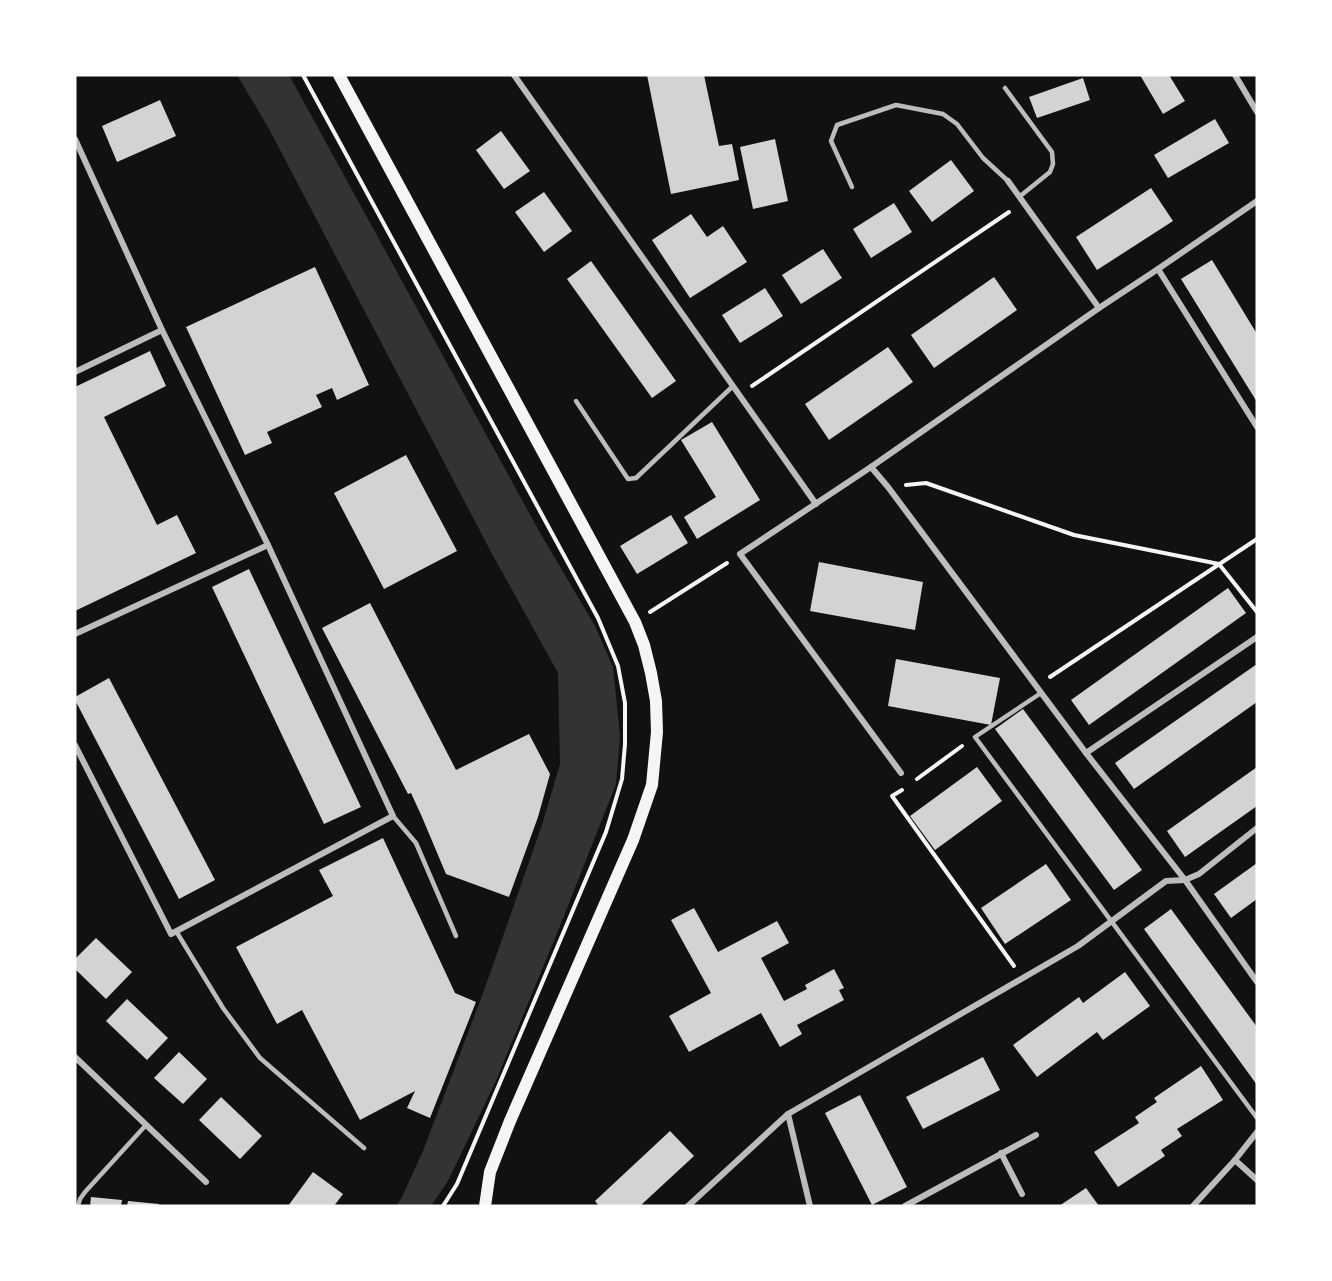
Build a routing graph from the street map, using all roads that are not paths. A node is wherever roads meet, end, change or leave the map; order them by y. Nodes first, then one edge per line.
1 (339, 75) edge
2 (514, 75) edge
3 (1235, 75) edge
4 (1005, 88) dead end
5 (1257, 112) edge
6 (75, 139) edge
7 (1008, 182) joint
8 (852, 188) dead end
9 (1021, 200) junction
10 (1257, 201) edge
11 (1158, 269) junction
12 (1099, 308) junction
13 (162, 330) junction
14 (75, 372) edge
15 (733, 386) junction
16 (576, 401) dead end
17 (1257, 427) edge
18 (871, 467) junction
19 (816, 504) junction
20 (268, 545) junction
21 (75, 633) edge
22 (1257, 637) edge
23 (1041, 693) junction
24 (75, 745) edge
25 (1086, 753) junction
26 (901, 773) dead end
27 (393, 816) junction
28 (1257, 828) edge
29 (1185, 880) junction
30 (1112, 921) junction
31 (174, 933) junction
32 (456, 936) dead end
33 (1257, 982) edge
34 (75, 1057) edge
35 (788, 1114) junction
36 (1257, 1118) edge
37 (146, 1125) junction
38 (1257, 1132) edge
39 (1036, 1134) dead end
40 (364, 1148) dead end
41 (1001, 1154) junction
42 (1235, 1160) junction
43 (1257, 1180) edge
44 (206, 1182) dead end
45 (1022, 1194) dead end
46 (78, 1206) edge
47 (485, 1206) edge
48 (688, 1206) edge
49 (810, 1206) edge
50 (905, 1206) edge
51 (1192, 1206) edge

1 - 47 main road
2 - 15 street
3 - 5 street
4 - 9 lane
6 - 13 street
7 - 8 lane
7 - 9 street
9 - 12 street
10 - 11 street
11 - 12 street
11 - 17 street
12 - 18 street
13 - 14 street
13 - 20 street
15 - 16 lane
15 - 19 street
18 - 19 street
18 - 23 street
19 - 26 street
20 - 21 street
20 - 27 street
22 - 25 street
23 - 25 street
23 - 30 lane
24 - 31 street
25 - 29 street
27 - 31 street
27 - 32 lane
28 - 29 street
29 - 30 street
29 - 33 street
30 - 35 street
30 - 36 lane
31 - 40 lane
34 - 37 street
35 - 48 street
35 - 49 street
37 - 44 street
37 - 46 lane
38 - 42 street
39 - 41 street
41 - 45 street
41 - 50 street
42 - 43 street
42 - 51 street

